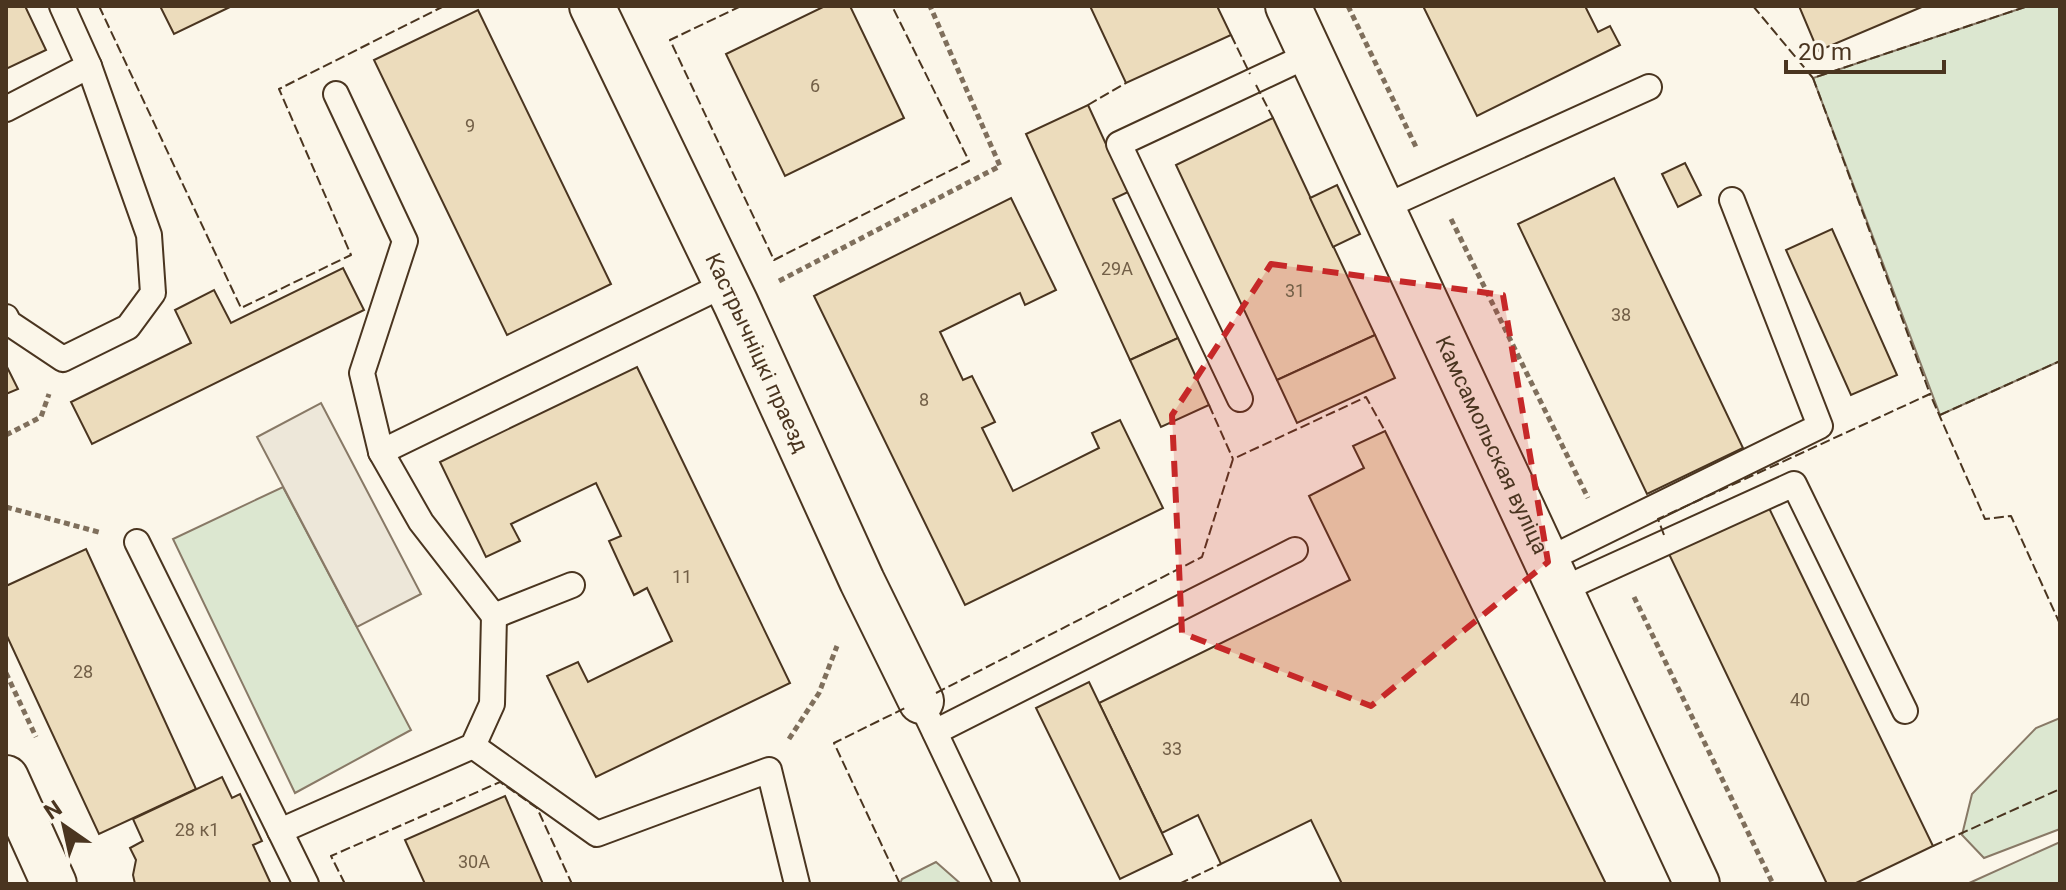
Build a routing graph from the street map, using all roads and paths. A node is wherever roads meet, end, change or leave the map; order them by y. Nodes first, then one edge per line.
1 (62, 6) edge
2 (592, 6) edge
3 (930, 6) edge
4 (1288, 6) edge
5 (1348, 6) edge
6 (1311, 54) junction
7 (89, 66) junction
8 (1649, 87) dead end
9 (336, 94) dead end
10 (6, 109) edge
11 (1434, 185) junction
12 (1732, 200) dead end
13 (1382, 208) junction
14 (731, 294) junction
15 (6, 317) edge
16 (63, 359) junction
17 (1240, 399) dead end
18 (6, 435) edge
19 (381, 452) junction
20 (6, 507) edge
21 (1604, 532) junction
22 (137, 542) joint
23 (1295, 550) dead end
24 (1618, 564) junction
25 (1554, 575) junction
26 (862, 581) junction
27 (572, 585) dead end
28 (494, 616) junction
29 (1905, 711) dead end
30 (928, 717) junction
31 (473, 746) junction
32 (769, 770) junction
33 (6, 778) edge
34 (280, 831) junction
35 (54, 884) edge
36 (306, 884) edge
37 (797, 884) edge
38 (1007, 884) edge
39 (1697, 884) edge
40 (1773, 884) edge

1 - 7 lane
2 - 14 street, Кастрычніцкі праезд
3 - 14 path
4 - 6 street, Камсамольская вуліца
5 - 11 path
6 - 13 street, Камсамольская вуліца
6 - 17 lane
7 - 10 lane
7 - 16 lane
8 - 11 lane
9 - 19 lane
11 - 13 lane
11 - 21 path
12 - 21 lane
13 - 25 street, Камсамольская вуліца
14 - 19 lane
14 - 26 street, Кастрычніцкі праезд
15 - 16 lane
16 - 18 path
19 - 28 lane
20 - 22 path
21 - 25 lane
22 - 34 lane
23 - 30 lane
24 - 25 lane
24 - 29 lane
24 - 40 path
25 - 39 street, Камсамольская вуліца
26 - 30 street, Кастрычніцкі праезд
26 - 32 path
27 - 28 lane
28 - 31 lane
30 - 38 lane
31 - 32 lane
31 - 34 lane
32 - 37 lane
33 - 35 street
34 - 36 lane

